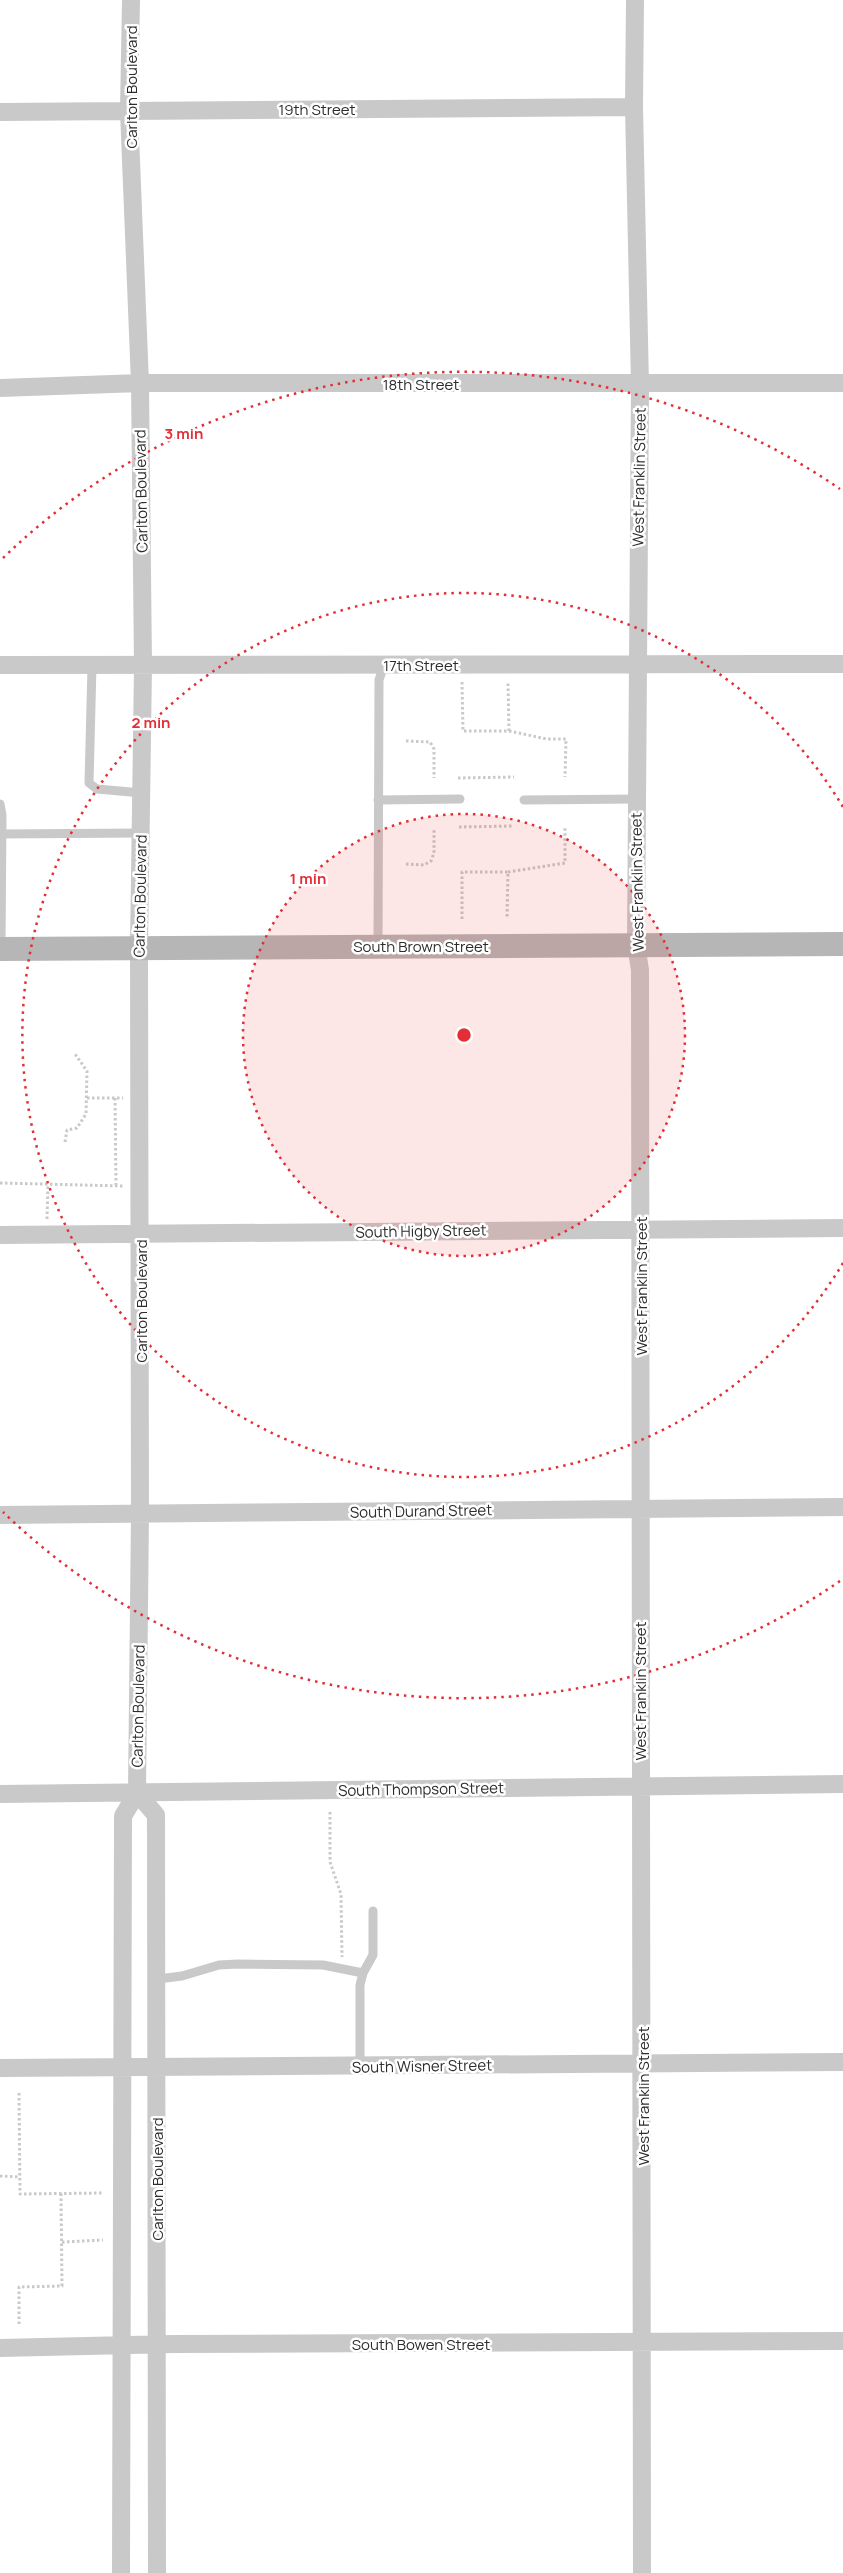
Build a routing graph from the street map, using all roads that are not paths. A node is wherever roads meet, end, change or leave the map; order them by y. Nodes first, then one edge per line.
1 (131, 0) edge
2 (635, 0) edge
3 (634, 107) junction
4 (129, 111) junction
5 (0, 112) edge
6 (140, 383) junction
7 (843, 383) edge
8 (640, 385) junction
9 (0, 388) edge
10 (637, 664) junction
11 (843, 664) edge
12 (0, 665) edge
13 (384, 665) junction
14 (92, 666) junction
15 (143, 666) junction
16 (142, 793) junction
17 (460, 799) dead end
18 (637, 799) junction
19 (378, 800) junction
20 (524, 800) dead end
21 (0, 804) edge
22 (141, 833) junction
23 (1, 834) edge
24 (843, 944) edge
25 (636, 945) junction
26 (378, 946) junction
27 (139, 947) junction
28 (0, 949) edge
29 (843, 1228) edge
30 (641, 1229) junction
31 (141, 1234) junction
32 (0, 1235) edge
33 (843, 1507) edge
34 (641, 1508) junction
35 (140, 1514) junction
36 (0, 1515) edge
37 (843, 1784) edge
38 (640, 1786) junction
39 (137, 1793) junction
40 (0, 1794) edge
41 (373, 1911) dead end
42 (363, 1973) junction
43 (158, 1979) junction
44 (843, 2062) edge
45 (643, 2064) junction
46 (158, 2066) junction
47 (121, 2067) junction
48 (360, 2067) junction
49 (0, 2068) edge
50 (843, 2341) edge
51 (642, 2343) junction
52 (157, 2346) junction
53 (121, 2347) junction
54 (0, 2348) edge
55 (121, 2573) edge
56 (157, 2573) edge
57 (642, 2573) edge

1 - 4 street, Carlton Boulevard
2 - 3 street, West Franklin Street
3 - 4 street, 19th Street
3 - 8 street, West Franklin Street
4 - 5 street, 19th Street
4 - 6 street, Carlton Boulevard
6 - 8 street, 18th Street
6 - 9 street, 18th Street
6 - 15 street, Carlton Boulevard
7 - 8 street, 18th Street
8 - 10 street, West Franklin Street
10 - 11 street, 17th Street
10 - 13 street, 17th Street
10 - 18 street, West Franklin Street
12 - 14 street, 17th Street
13 - 15 street, 17th Street
13 - 19 lane
14 - 15 street, 17th Street
14 - 16 lane
15 - 16 street, Carlton Boulevard
16 - 22 street, Carlton Boulevard
17 - 19 lane
18 - 20 lane
18 - 25 street, West Franklin Street
19 - 26 lane
21 - 23 lane
22 - 23 lane
22 - 27 street, Carlton Boulevard
23 - 28 lane
24 - 25 main road, South Brown Street
25 - 26 main road, South Brown Street
25 - 30 street, West Franklin Street
26 - 27 main road, South Brown Street
27 - 28 main road, South Brown Street
27 - 31 street, Carlton Boulevard
29 - 30 street, South Higby Street
30 - 31 street, South Higby Street
30 - 34 street, West Franklin Street
31 - 32 street, South Higby Street
31 - 35 street, Carlton Boulevard
33 - 34 street, South Durand Street
34 - 35 street, South Durand Street
34 - 38 street, West Franklin Street
35 - 36 street, South Durand Street
35 - 39 street, Carlton Boulevard
37 - 38 street, South Thompson Street
38 - 39 street, South Thompson Street
38 - 45 street, West Franklin Street
39 - 40 street, South Thompson Street
39 - 43 street, Carlton Boulevard
39 - 47 street
41 - 42 lane
42 - 43 lane
42 - 48 lane
43 - 46 street, Carlton Boulevard
44 - 45 street, South Wisner Street
45 - 48 street, South Wisner Street
45 - 51 street, West Franklin Street
46 - 47 street, South Wisner Street
46 - 48 street, South Wisner Street
46 - 52 street, Carlton Boulevard
47 - 49 street, South Wisner Street
47 - 53 street
50 - 51 street, South Bowen Street
51 - 52 street, South Bowen Street
51 - 57 street, West Franklin Street
52 - 53 street, South Bowen Street
52 - 56 street, Carlton Boulevard
53 - 54 street, South Bowen Street
53 - 55 street

